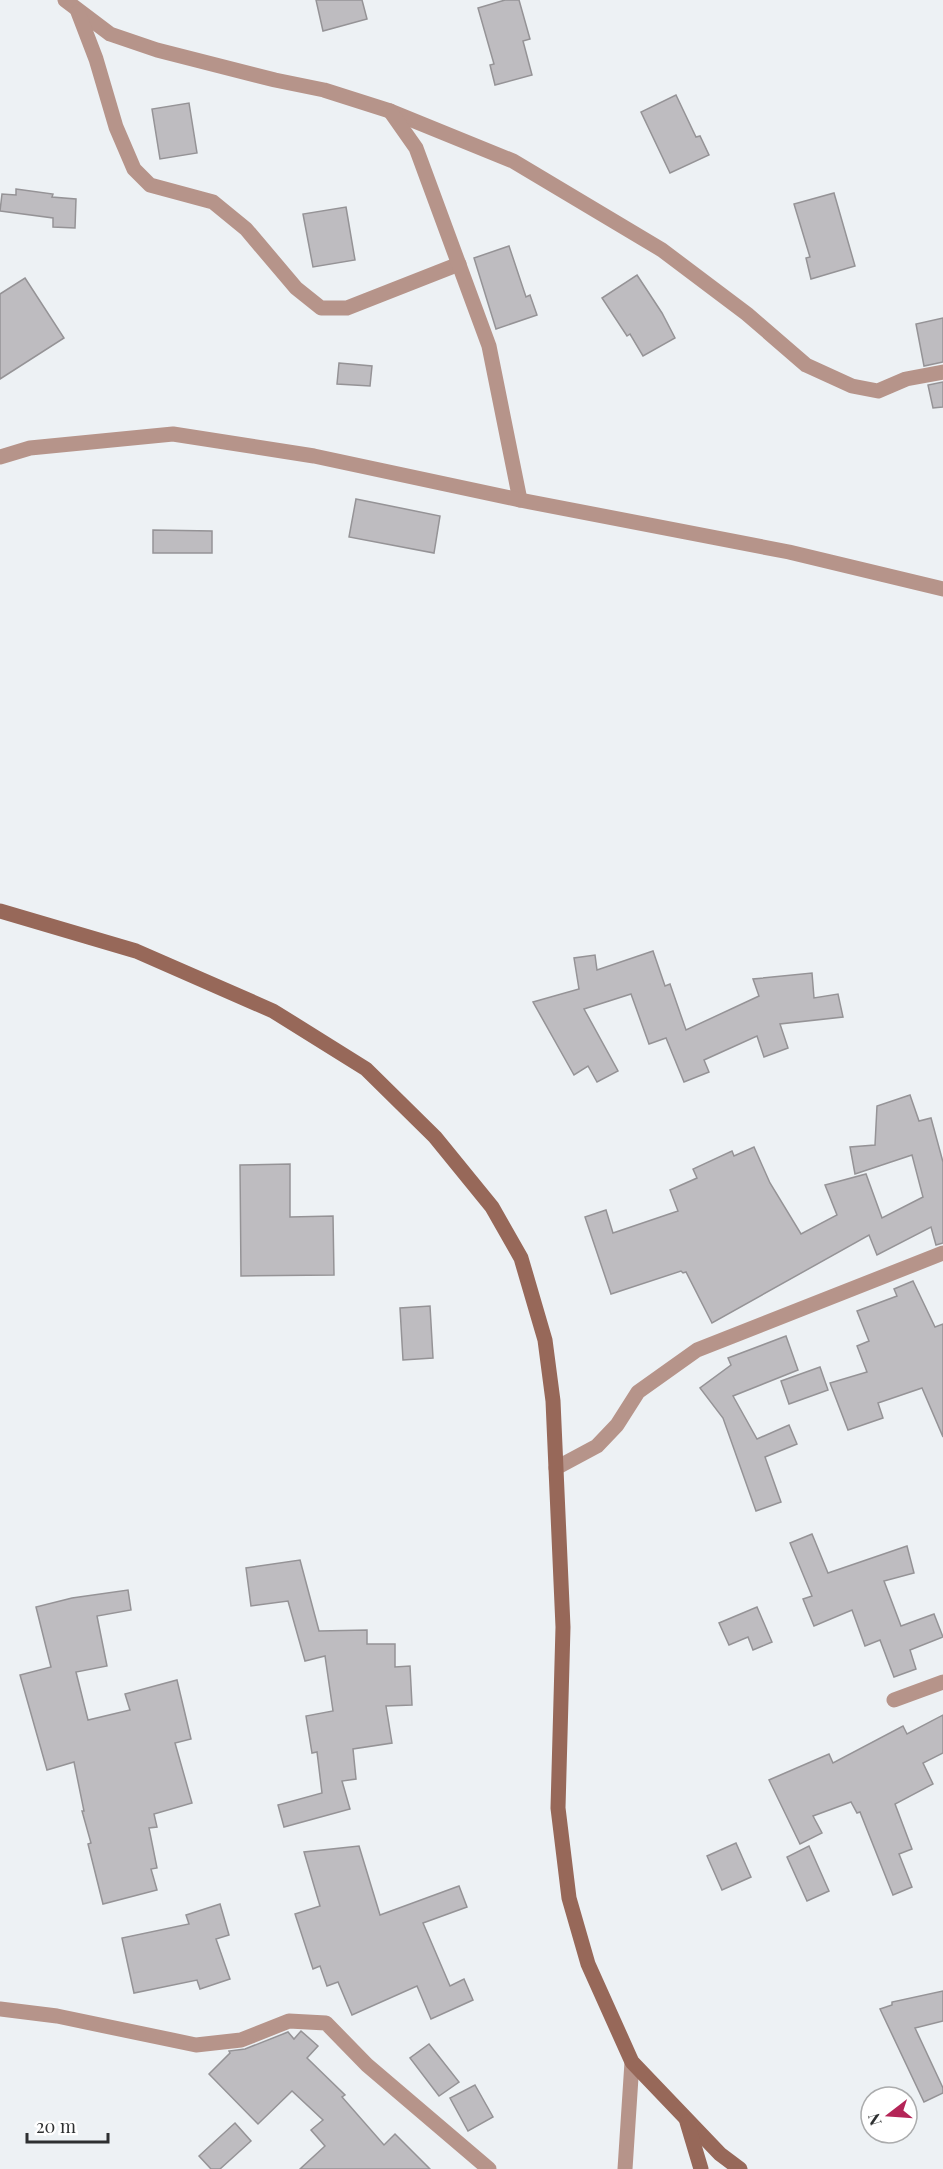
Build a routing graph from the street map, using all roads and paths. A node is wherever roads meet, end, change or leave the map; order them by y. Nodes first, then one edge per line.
1 (65, 0) edge
2 (78, 12) junction
3 (390, 111) junction
4 (459, 264) junction
5 (943, 372) edge
6 (0, 457) edge
7 (520, 500) junction
8 (943, 588) edge
9 (0, 911) edge
10 (943, 1253) edge
11 (556, 1468) junction
12 (943, 1682) edge
13 (894, 1700) dead end
14 (0, 2009) edge
15 (632, 2062) junction
16 (686, 2119) junction
17 (489, 2169) edge
18 (625, 2169) edge
19 (701, 2169) edge
20 (740, 2169) edge

1 - 2 street
2 - 3 street
2 - 4 street
3 - 4 street
3 - 5 street
4 - 7 street
6 - 7 street
7 - 8 street
9 - 11 street
10 - 11 street
11 - 15 street
12 - 13 street
14 - 17 street
15 - 16 street
15 - 18 street
16 - 19 street
16 - 20 street

